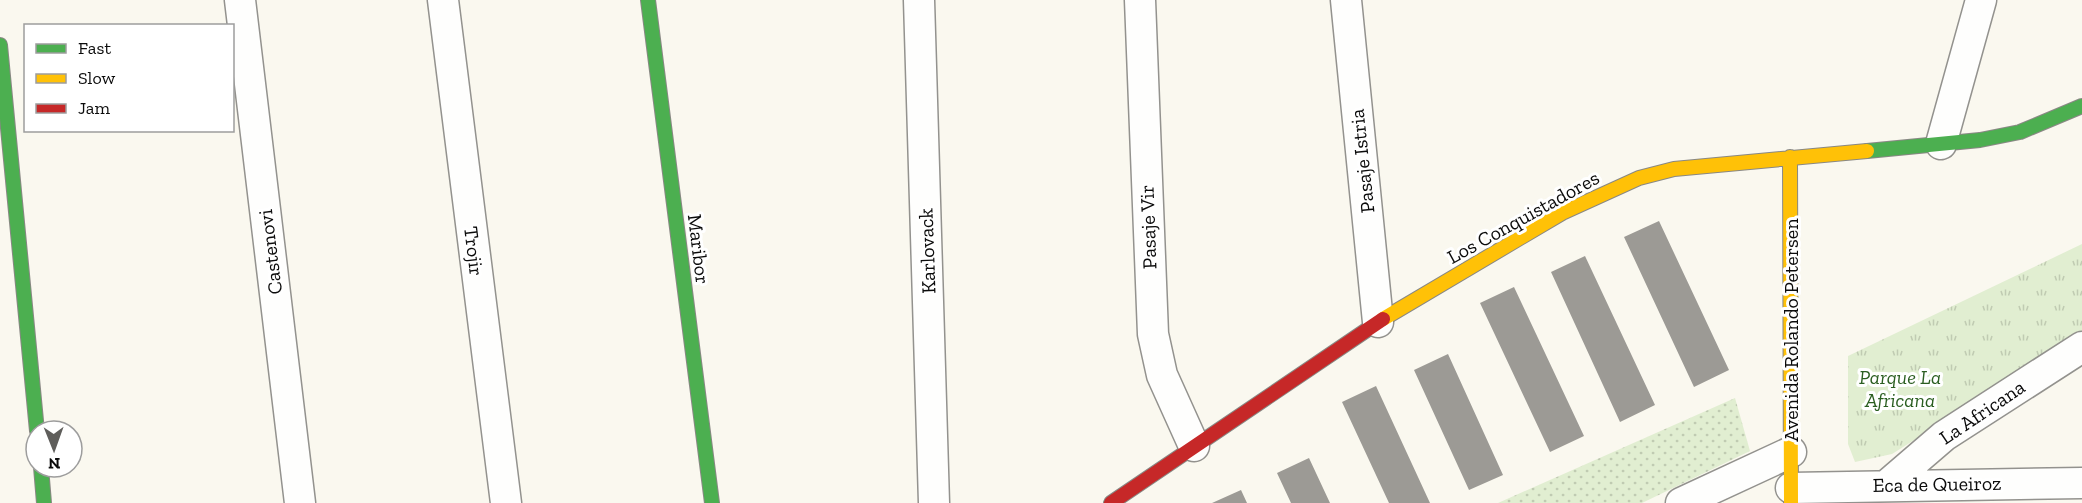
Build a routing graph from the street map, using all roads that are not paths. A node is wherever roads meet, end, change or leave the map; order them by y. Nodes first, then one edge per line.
1 (240, 0) edge
2 (442, 0) edge
3 (648, 0) edge
4 (919, 0) edge
5 (1140, 0) edge
6 (1346, 0) edge
7 (1981, 0) edge
8 (0, 45) edge
9 (2082, 106) edge
10 (1941, 144) junction
11 (1790, 157) junction
12 (1378, 322) junction
13 (2082, 347) edge
14 (36, 419) edge
15 (1194, 446) junction
16 (1791, 452) junction
17 (42, 479) edge
18 (2082, 483) edge
19 (1887, 485) junction
20 (2024, 493) edge
21 (1791, 496) edge
22 (44, 503) edge
23 (300, 503) edge
24 (506, 503) edge
25 (712, 503) edge
26 (934, 503) edge
27 (1111, 503) edge
28 (1681, 503) edge

1 - 23 street, Castenovi
2 - 24 street, Trojir
3 - 25 street, Maribor
4 - 26 street, Karlovack
5 - 15 street, Pasaje Vir
6 - 12 street, Pasaje Istria
7 - 10 street
8 - 14 street
9 - 10 street, Los Conquistadores
10 - 11 street, Los Conquistadores
11 - 12 street, Los Conquistadores
11 - 16 street, Avenida Rolando Petersen
12 - 15 street, Los Conquistadores
13 - 19 street, La Africana
15 - 27 street, Los Conquistadores
16 - 21 street, Avenida Rolando Petersen
16 - 28 street
17 - 22 street
18 - 20 street, Eca de Queiroz
19 - 20 street, Eca de Queiroz
19 - 21 street, Eca de Queiroz

